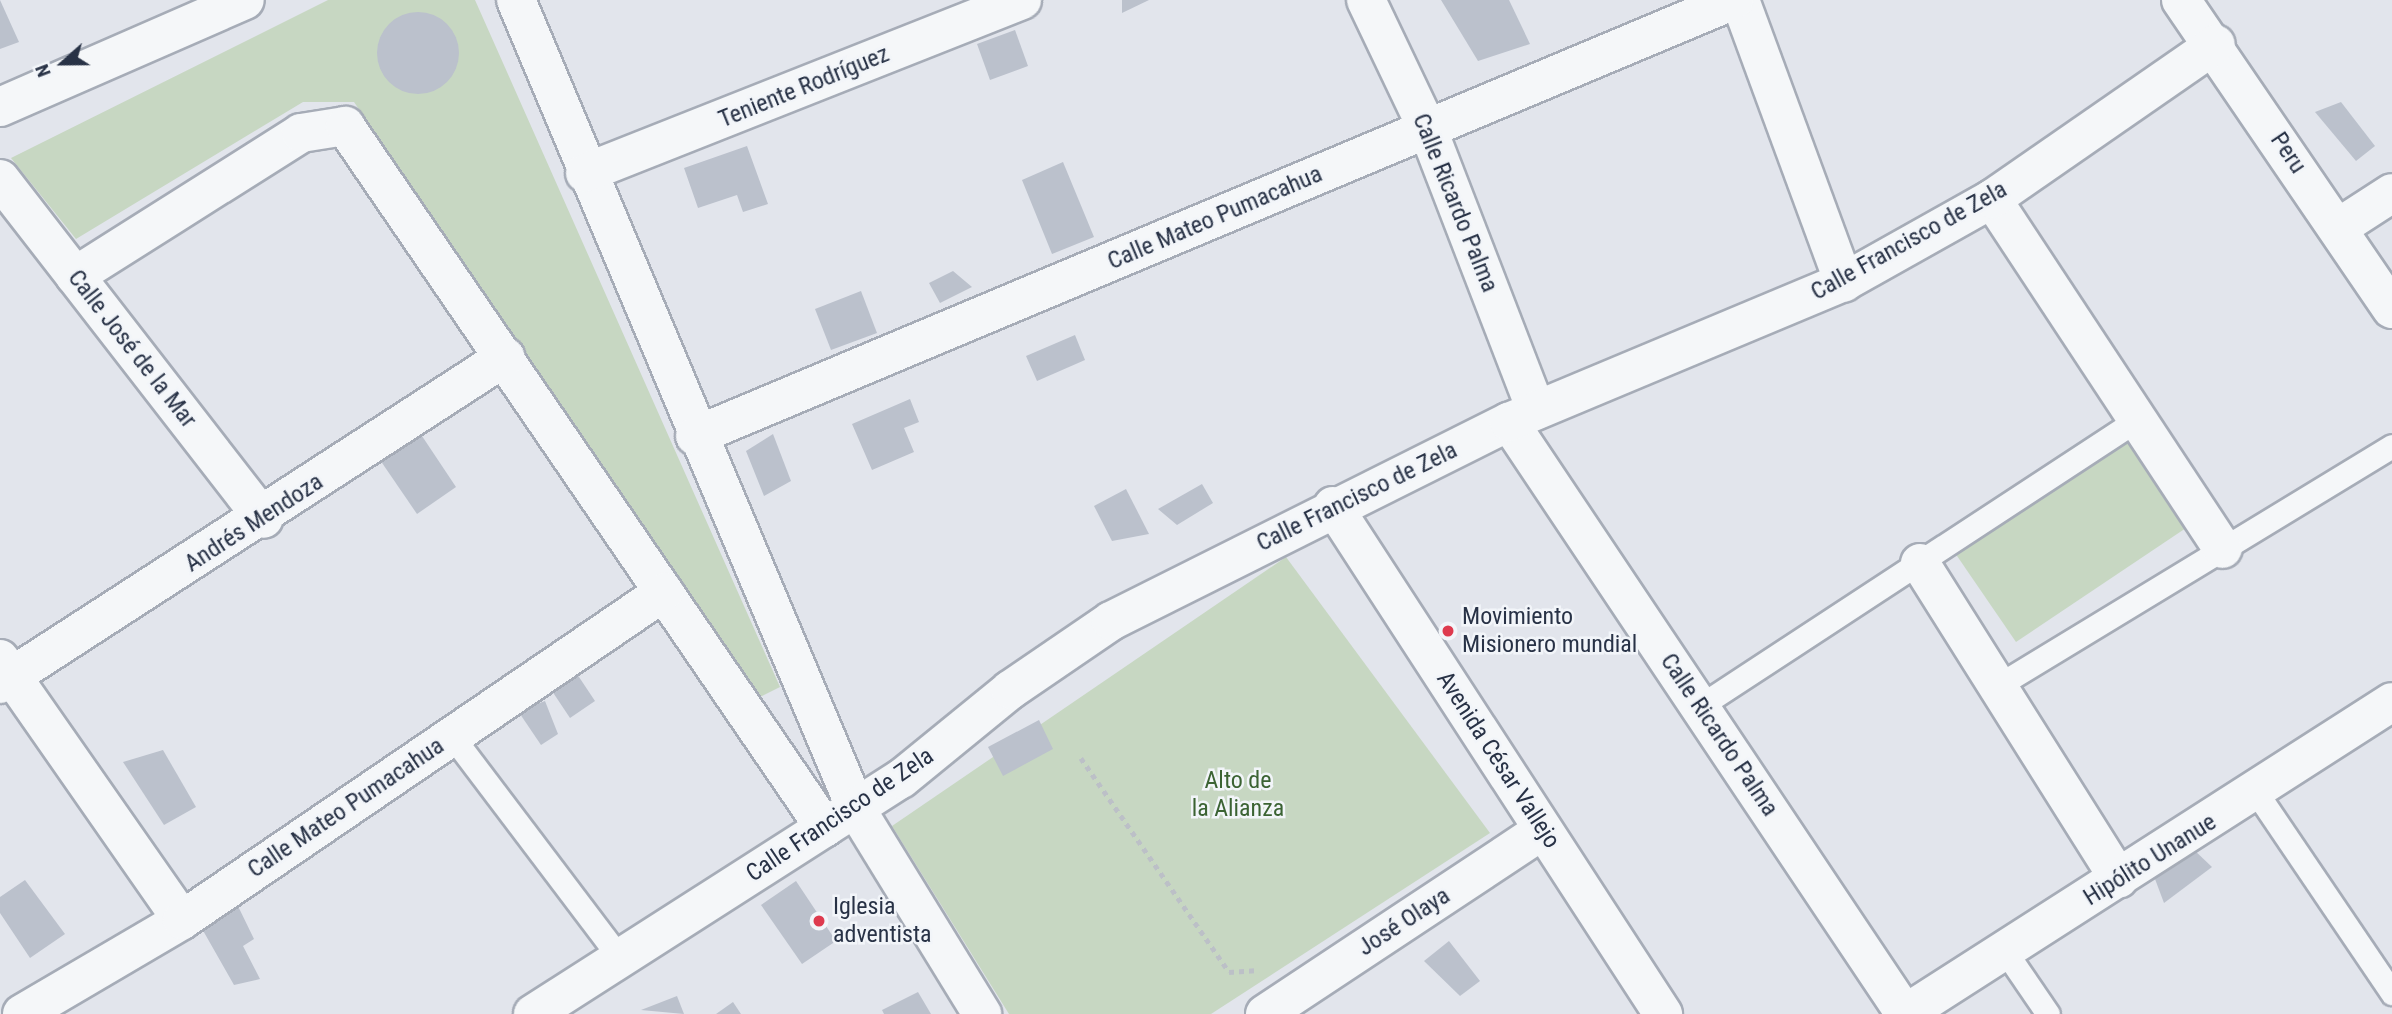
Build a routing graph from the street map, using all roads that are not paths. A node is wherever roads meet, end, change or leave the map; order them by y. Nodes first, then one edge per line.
1 (245, 0) edge
2 (516, 0) edge
3 (1022, 0) edge
4 (1366, 0) edge
5 (1734, 0) edge
6 (1740, 0) edge
7 (2180, 0) edge
8 (2216, 44) junction
9 (0, 107) edge
10 (1427, 129) junction
11 (585, 173) junction
12 (0, 179) edge
13 (2392, 193) edge
14 (1992, 200) junction
15 (2339, 228) junction
16 (75, 276) junction
17 (1844, 282) junction
18 (2392, 309) edge
19 (505, 357) junction
20 (1522, 416) junction
21 (2138, 419) junction
22 (695, 436) junction
23 (2392, 446) edge
24 (1333, 506) junction
25 (264, 519) junction
26 (2224, 548) junction
27 (1920, 563) junction
28 (664, 592) junction
29 (4, 673) edge
30 (1994, 688) junction
31 (2392, 702) edge
32 (1700, 706) junction
33 (452, 736) junction
34 (2256, 792) junction
35 (840, 819) junction
36 (1544, 830) junction
37 (2119, 879) junction
38 (182, 920) junction
39 (2005, 951) junction
40 (620, 958) junction
41 (2392, 993) edge
42 (22, 1014) edge
43 (533, 1014) edge
44 (982, 1014) edge
45 (1265, 1014) edge
46 (1663, 1014) edge
47 (1905, 1014) edge
48 (2048, 1014) edge

1 - 9 street
2 - 11 street
3 - 11 street, Teniente Rodríguez
4 - 10 street, Calle Ricardo Palma
5 - 10 street, Calle Mateo Pumacahua
6 - 17 street
7 - 8 street, Peru
8 - 14 street, Calle Francisco de Zela
8 - 15 street, Peru
10 - 20 street, Calle Ricardo Palma
10 - 22 street, Calle Mateo Pumacahua
11 - 22 street
12 - 16 street, Calle José de la Mar
13 - 15 street
14 - 17 street, Calle Francisco de Zela
14 - 21 street
15 - 18 street, Peru
16 - 19 street
16 - 25 street, Calle José de la Mar
17 - 20 street, Calle Francisco de Zela
19 - 25 street, Andrés Mendoza
19 - 28 street
20 - 24 street, Calle Francisco de Zela
20 - 32 street, Calle Ricardo Palma
21 - 26 street
21 - 27 lane
22 - 35 street
23 - 26 lane
24 - 35 street, Calle Francisco de Zela
24 - 36 street, Avenida César Vallejo
25 - 29 street, Andrés Mendoza
26 - 30 lane
27 - 30 street
27 - 32 lane
28 - 33 street, Calle Mateo Pumacahua
28 - 35 street
29 - 38 street
30 - 37 street
31 - 34 street, Hipólito Unanue
32 - 47 street, Calle Ricardo Palma
33 - 38 street, Calle Mateo Pumacahua
33 - 40 lane
34 - 37 street, Hipólito Unanue
34 - 41 lane
35 - 40 street, Calle Francisco de Zela
35 - 44 street
36 - 45 street, José Olaya
36 - 46 street, Avenida César Vallejo
37 - 39 street, Hipólito Unanue
38 - 42 street, Calle Mateo Pumacahua
39 - 47 street, Hipólito Unanue
39 - 48 lane
40 - 43 street, Calle Francisco de Zela

